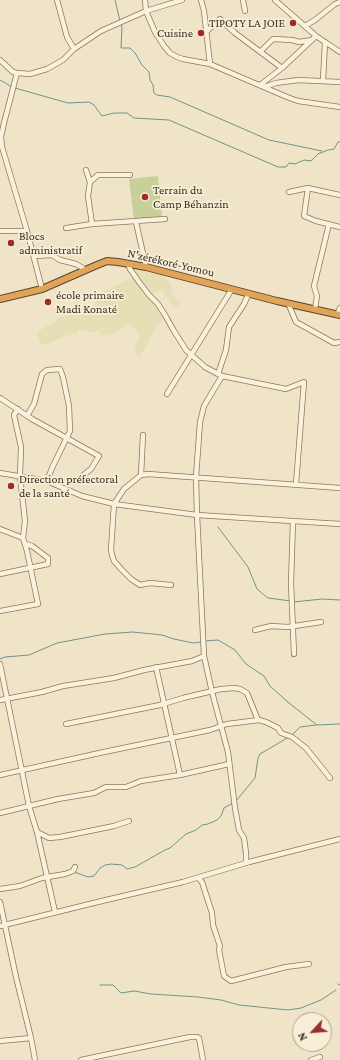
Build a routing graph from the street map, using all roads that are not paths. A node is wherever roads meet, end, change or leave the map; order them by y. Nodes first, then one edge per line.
1 (57, 0) edge
2 (145, 0) edge
3 (182, 0) edge
4 (202, 0) edge
5 (243, 0) edge
6 (275, 0) edge
7 (172, 1) edge
8 (340, 2) edge
9 (245, 10) dead end
10 (146, 11) junction
11 (305, 26) junction
12 (207, 31) junction
13 (316, 36) junction
14 (312, 40) junction
15 (325, 42) junction
16 (74, 49) junction
17 (261, 51) junction
18 (340, 52) edge
19 (0, 60) edge
20 (210, 64) junction
21 (282, 68) junction
22 (17, 73) junction
23 (323, 81) junction
24 (340, 82) edge
25 (262, 86) junction
26 (340, 107) edge
27 (86, 170) dead end
28 (130, 175) dead end
29 (90, 182) junction
30 (308, 188) junction
31 (289, 192) dead end
32 (340, 195) edge
33 (165, 219) dead end
34 (136, 222) junction
35 (92, 224) junction
36 (329, 224) junction
37 (340, 227) edge
38 (66, 228) dead end
39 (27, 230) junction
40 (0, 231) edge
41 (34, 256) junction
42 (128, 263) junction
43 (146, 267) junction
44 (86, 270) junction
45 (42, 289) junction
46 (232, 289) junction
47 (248, 293) junction
48 (0, 299) edge
49 (288, 303) junction
50 (340, 308) edge
51 (315, 309) junction
52 (338, 315) edge
53 (340, 342) edge
54 (191, 354) junction
55 (220, 375) junction
56 (167, 394) dead end
57 (0, 398) edge
58 (18, 409) junction
59 (27, 416) junction
60 (143, 435) dead end
61 (67, 439) junction
62 (0, 473) edge
63 (141, 475) junction
64 (20, 476) junction
65 (196, 477) junction
66 (47, 481) junction
67 (76, 481) dead end
68 (296, 484) junction
69 (340, 488) edge
70 (114, 504) junction
71 (197, 515) junction
72 (293, 521) junction
73 (340, 524) edge
74 (0, 529) edge
75 (23, 538) junction
76 (26, 544) junction
77 (30, 567) junction
78 (0, 574) edge
79 (171, 585) dead end
80 (0, 611) edge
81 (321, 622) dead end
82 (293, 626) junction
83 (255, 630) dead end
84 (294, 654) dead end
85 (204, 656) junction
86 (0, 664) edge
87 (156, 667) junction
88 (212, 692) junction
89 (7, 698) junction
90 (0, 700) edge
91 (164, 704) junction
92 (258, 720) junction
93 (66, 724) dead end
94 (222, 726) junction
95 (172, 739) junction
96 (229, 764) junction
97 (23, 769) junction
98 (0, 775) edge
99 (180, 775) junction
100 (330, 778) dead end
101 (29, 806) junction
102 (0, 813) edge
103 (129, 821) dead end
104 (37, 832) junction
105 (340, 840) edge
106 (246, 863) junction
107 (75, 867) dead end
108 (47, 878) junction
109 (198, 878) junction
110 (0, 889) edge
111 (0, 902) edge
112 (55, 912) junction
113 (6, 925) junction
114 (0, 926) edge
115 (309, 964) dead end
116 (32, 1038) junction
117 (0, 1040) edge
118 (320, 1057) dead end
119 (100, 1058) edge
120 (35, 1060) edge
121 (81, 1060) edge
122 (203, 1060) edge
123 (311, 1060) edge

1 - 16 street
2 - 10 street
3 - 7 street
4 - 12 street
5 - 9 street
6 - 11 street
7 - 10 street
8 - 11 street
10 - 16 street
10 - 20 street
11 - 13 street
12 - 17 street
12 - 20 street
13 - 14 street
13 - 15 street
14 - 17 street
14 - 21 street
15 - 18 street
15 - 23 street
16 - 22 street
17 - 21 street
19 - 22 street
20 - 25 street
21 - 25 street
22 - 39 street
23 - 24 street
23 - 25 street
25 - 26 street
27 - 29 street
28 - 29 street
29 - 35 street
30 - 31 street
30 - 32 street
30 - 36 street
33 - 34 street
34 - 35 street
34 - 43 street
35 - 38 street
36 - 37 street
36 - 51 street
39 - 40 street
39 - 41 street
41 - 44 street
41 - 45 street
42 - 43 highway, N'zérékoré-Yomou
42 - 44 highway, N'zérékoré-Yomou
42 - 54 street
43 - 46 highway, N'zérékoré-Yomou
44 - 45 highway, N'zérékoré-Yomou
45 - 48 highway, N'zérékoré-Yomou
46 - 47 highway, N'zérékoré-Yomou
46 - 54 street
47 - 49 highway, N'zérékoré-Yomou
47 - 55 street
49 - 51 highway, N'zérékoré-Yomou
49 - 53 street
50 - 52 street
51 - 52 highway, N'zérékoré-Yomou
54 - 55 street
54 - 56 street
55 - 65 street
55 - 68 street
57 - 58 street
58 - 59 street
58 - 64 street
59 - 61 street
59 - 61 street
60 - 63 street
61 - 66 street
61 - 67 street
62 - 64 street
63 - 65 street
63 - 70 street
64 - 66 street
64 - 75 street
65 - 68 street
65 - 71 street
66 - 70 street
68 - 69 street
70 - 71 street
70 - 79 street
71 - 72 street
71 - 85 street
72 - 73 street
72 - 82 street
74 - 75 street
75 - 76 street
76 - 77 street
76 - 77 street
77 - 78 street
77 - 80 street
81 - 82 street
82 - 83 street
82 - 84 street
85 - 87 street
85 - 88 street
86 - 89 street
87 - 89 street
87 - 91 street
88 - 91 street
88 - 92 street
88 - 94 street
89 - 90 street
89 - 97 street
91 - 93 street
91 - 95 street
92 - 94 street
92 - 100 street
94 - 95 street
94 - 96 street
95 - 97 street
95 - 99 street
96 - 99 street
96 - 106 street
97 - 98 street
97 - 101 street
99 - 101 street
101 - 102 street
101 - 104 street
103 - 104 street
104 - 108 street
105 - 106 street
106 - 109 street
107 - 108 street
108 - 110 street
108 - 112 street
109 - 112 street
109 - 115 street
111 - 113 street
112 - 113 street
113 - 114 street
113 - 116 street
116 - 117 street
116 - 120 street
118 - 123 street
119 - 121 street
119 - 122 street

